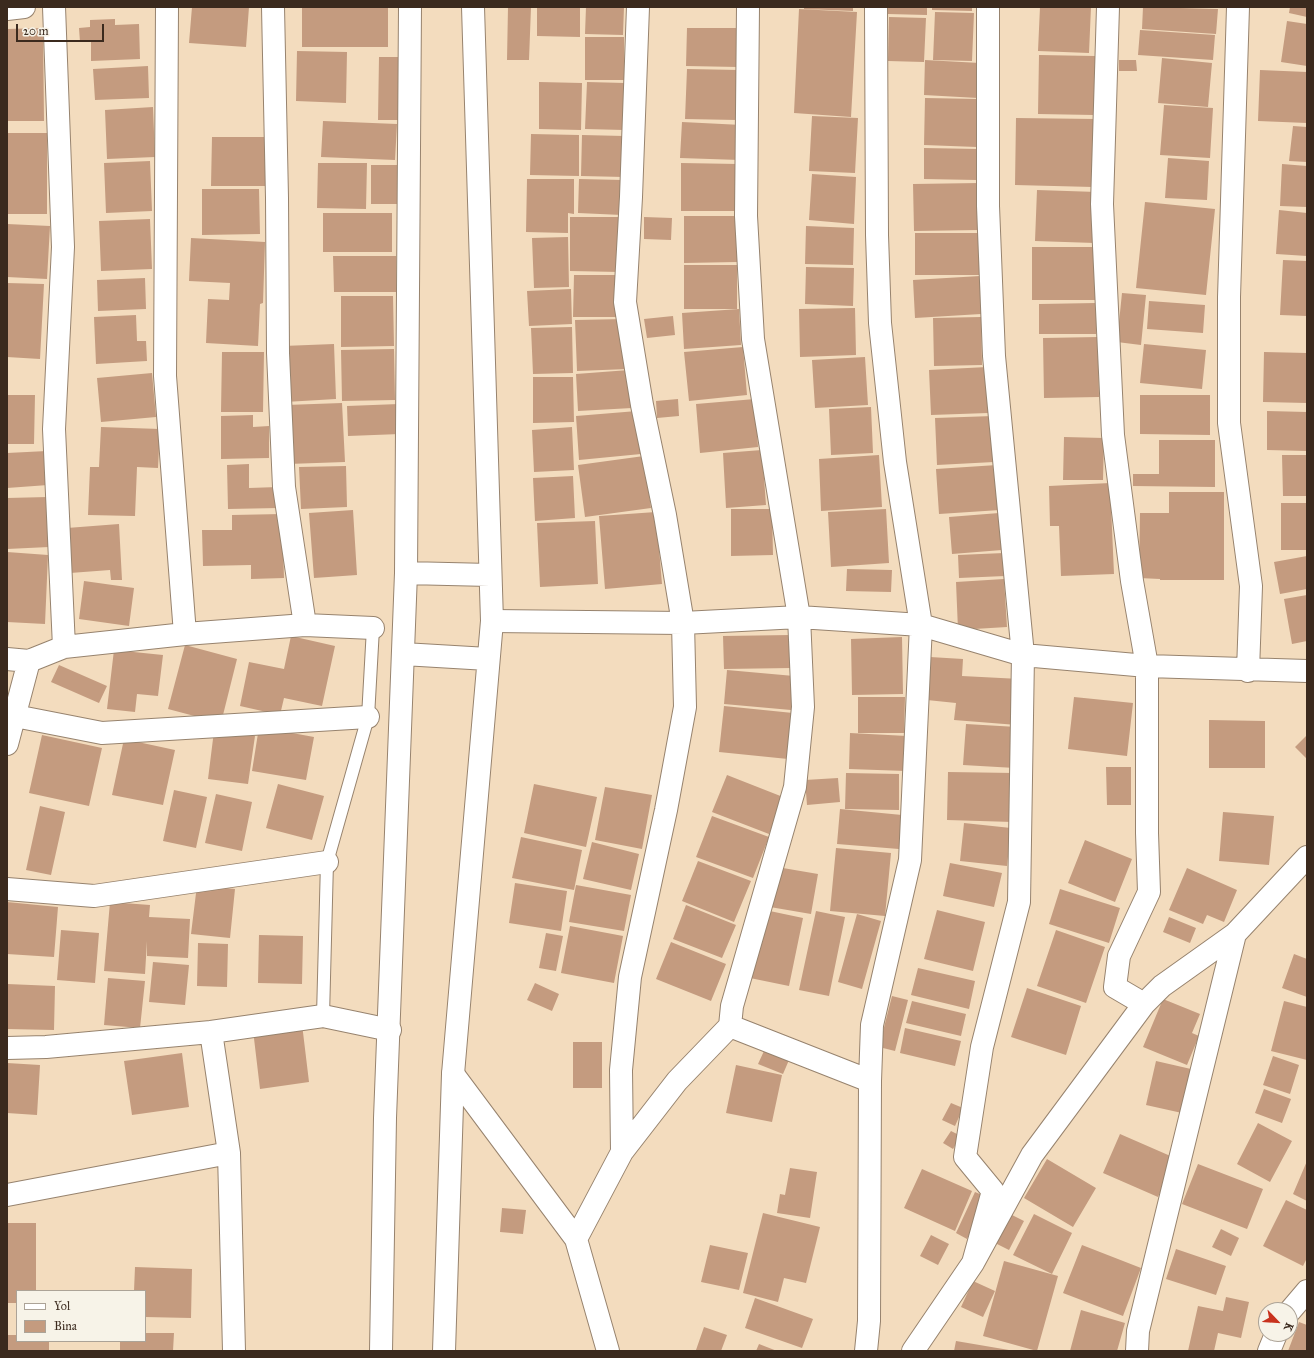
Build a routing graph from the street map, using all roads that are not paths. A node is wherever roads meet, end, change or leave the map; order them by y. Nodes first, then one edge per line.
1 (23, 7) edge
2 (54, 7) edge
3 (167, 7) edge
4 (273, 7) edge
5 (410, 7) edge
6 (473, 7) edge
7 (638, 7) edge
8 (748, 7) edge
9 (876, 7) edge
10 (988, 7) edge
11 (1108, 7) edge
12 (1238, 7) edge
13 (7, 9) edge
14 (406, 573) junction
15 (490, 575) junction
16 (799, 617) junction
17 (492, 621) junction
18 (682, 623) junction
19 (305, 625) junction
20 (921, 625) junction
21 (373, 628) joint
22 (185, 634) junction
23 (64, 647) junction
24 (403, 654) junction
25 (1023, 655) junction
26 (7, 659) edge
27 (488, 659) junction
28 (29, 661) junction
29 (1148, 666) junction
30 (1248, 671) junction
31 (1307, 671) edge
32 (15, 716) junction
33 (368, 717) junction
34 (7, 744) edge
35 (1307, 857) edge
36 (327, 862) junction
37 (7, 889) edge
38 (1235, 934) junction
39 (1144, 1004) junction
40 (323, 1016) junction
41 (730, 1026) junction
42 (390, 1030) junction
43 (211, 1032) junction
44 (7, 1048) edge
45 (453, 1074) junction
46 (870, 1081) junction
47 (622, 1152) junction
48 (229, 1153) junction
49 (7, 1195) edge
50 (576, 1239) junction
51 (973, 1263) junction
52 (1307, 1291) edge
53 (1298, 1302) edge
54 (234, 1351) edge
55 (381, 1351) edge
56 (444, 1351) edge
57 (608, 1351) edge
58 (866, 1351) edge
59 (913, 1351) edge
60 (1137, 1351) edge

1 - 13 street
2 - 23 street
3 - 22 street
4 - 19 street
5 - 14 street
6 - 15 street
7 - 18 street
8 - 16 street
9 - 20 street
10 - 25 street
11 - 29 street
12 - 30 street
14 - 15 street
14 - 24 street
15 - 17 street
16 - 18 street
16 - 20 street
16 - 41 street
17 - 18 street
17 - 27 street
18 - 47 street
19 - 21 street
19 - 22 street
20 - 25 street
20 - 46 street
21 - 33 lane
22 - 23 street
23 - 28 street
24 - 27 street
24 - 42 street
25 - 29 street
25 - 51 street
26 - 28 street
27 - 45 street
28 - 32 street
29 - 30 street
29 - 39 street
30 - 31 street
32 - 33 street
32 - 34 street
33 - 36 lane
35 - 38 street
36 - 37 street
36 - 40 lane
38 - 39 street
38 - 60 street
39 - 51 street
40 - 42 street
40 - 43 street
41 - 46 street
41 - 47 street
42 - 55 street
43 - 44 street
43 - 48 street
45 - 50 street
45 - 56 street
46 - 58 street
47 - 50 street
48 - 49 street
48 - 54 street
50 - 57 street
51 - 59 street
52 - 53 street

